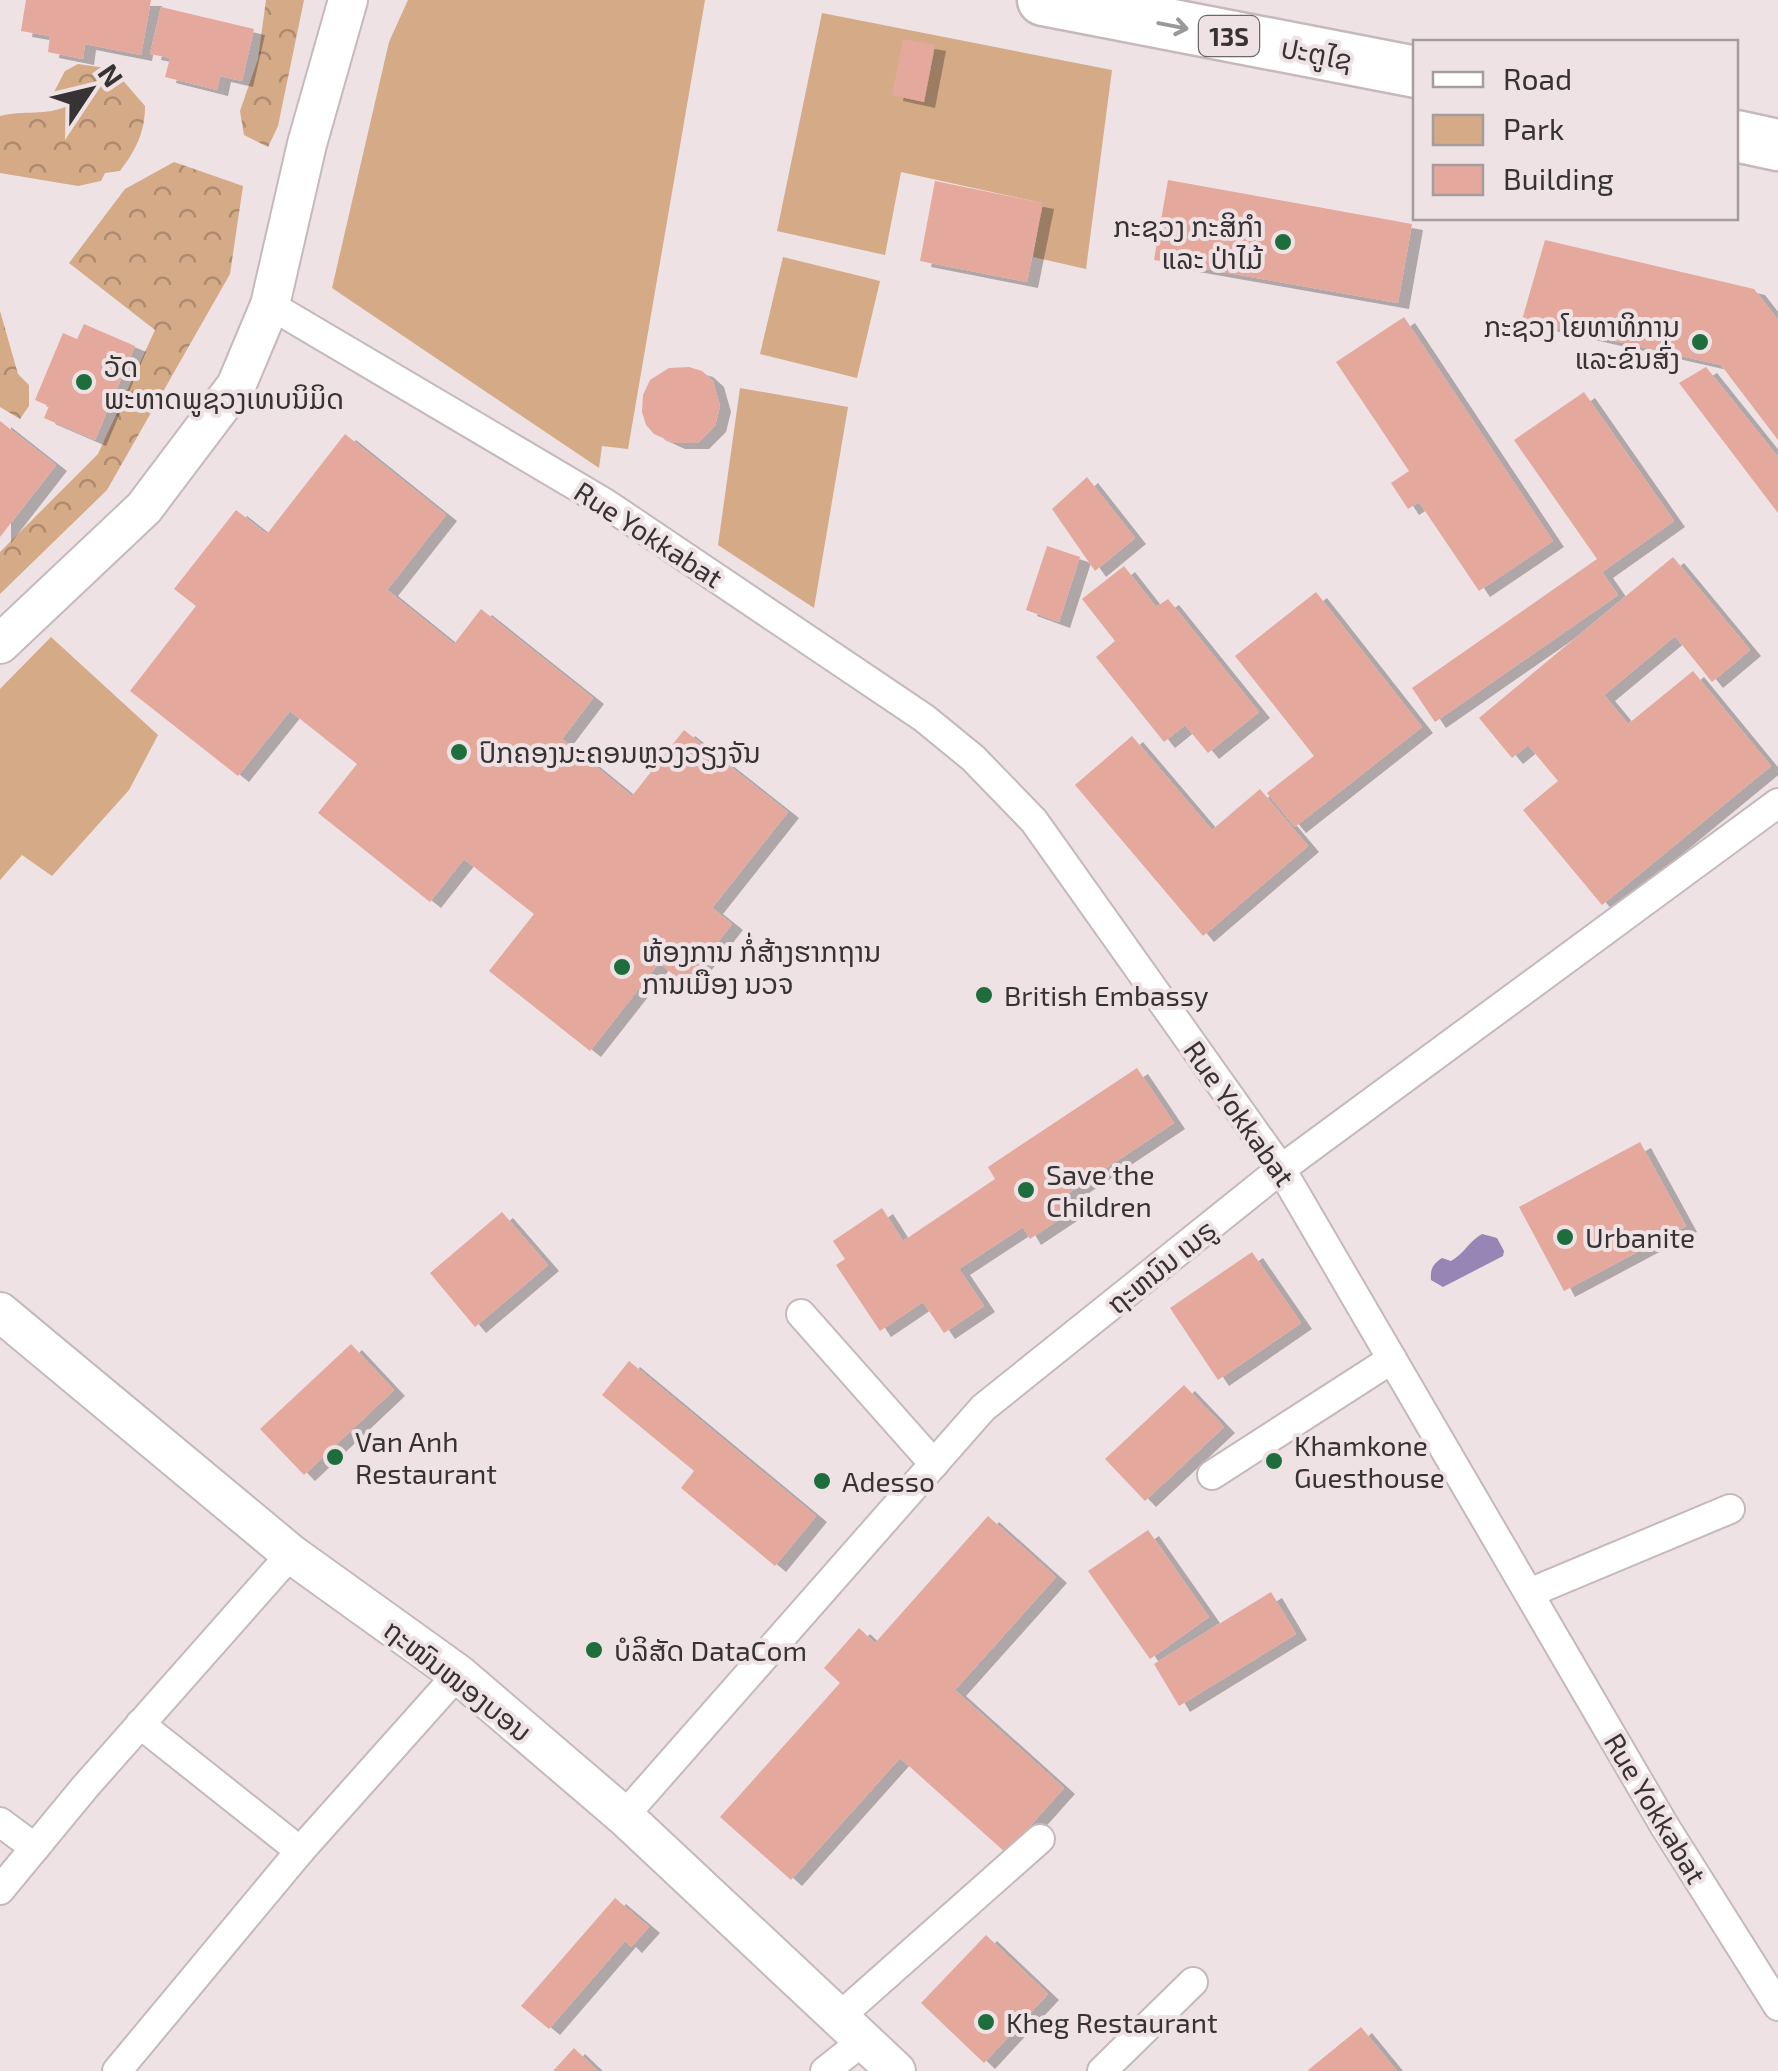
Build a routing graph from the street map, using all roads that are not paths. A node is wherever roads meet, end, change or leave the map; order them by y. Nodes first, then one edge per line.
1 (348, 0) edge
2 (1042, 0) edge
3 (1413, 71) edge
4 (1738, 136) edge
5 (1778, 144) edge
6 (270, 305) junction
7 (0, 644) edge
8 (1778, 804) edge
9 (1281, 1169) junction
10 (0, 1312) edge
11 (801, 1314) dead end
12 (1392, 1359) junction
13 (934, 1464) junction
14 (1212, 1475) dead end
15 (1730, 1509) dead end
16 (292, 1554) junction
17 (1529, 1592) junction
18 (458, 1674) junction
19 (140, 1724) junction
20 (624, 1816) junction
21 (0, 1822) edge
22 (1040, 1839) dead end
23 (35, 1848) junction
24 (300, 1852) junction
25 (0, 1890) edge
26 (1193, 1982) dead end
27 (1778, 2006) edge
28 (851, 2030) junction
29 (118, 2071) edge
30 (825, 2071) edge
31 (896, 2071) edge
32 (1102, 2071) edge

1 - 6 street
2 -> 3 highway, ປະຕູໄຊ / 13S
4 - 5 highway
6 - 7 street
6 - 9 street, Rue Yokkabat
8 - 9 street, ຖະຫນົນ ເນຣູ
9 - 12 street, Rue Yokkabat
9 - 13 street, ຖະຫນົນ ເນຣູ
10 - 16 street, ຖະໜົນໜອງບອນ
11 - 13 street
12 - 14 street
12 - 17 street, Rue Yokkabat
13 - 20 street, ຖະຫນົນ ເນຣູ
15 - 17 street
16 - 18 street, ຖະໜົນໜອງບອນ
16 - 19 street
17 - 27 street, Rue Yokkabat
18 - 20 street, ຖະໜົນໜອງບອນ
18 - 24 street
19 - 23 street
19 - 24 street
20 - 28 street, ຖະໜົນໜອງບອນ
21 - 23 street
22 - 28 street
23 - 25 street
24 - 29 street
26 - 32 street
28 - 30 street
28 - 31 street, ຖະໜົນໜອງບອນ

